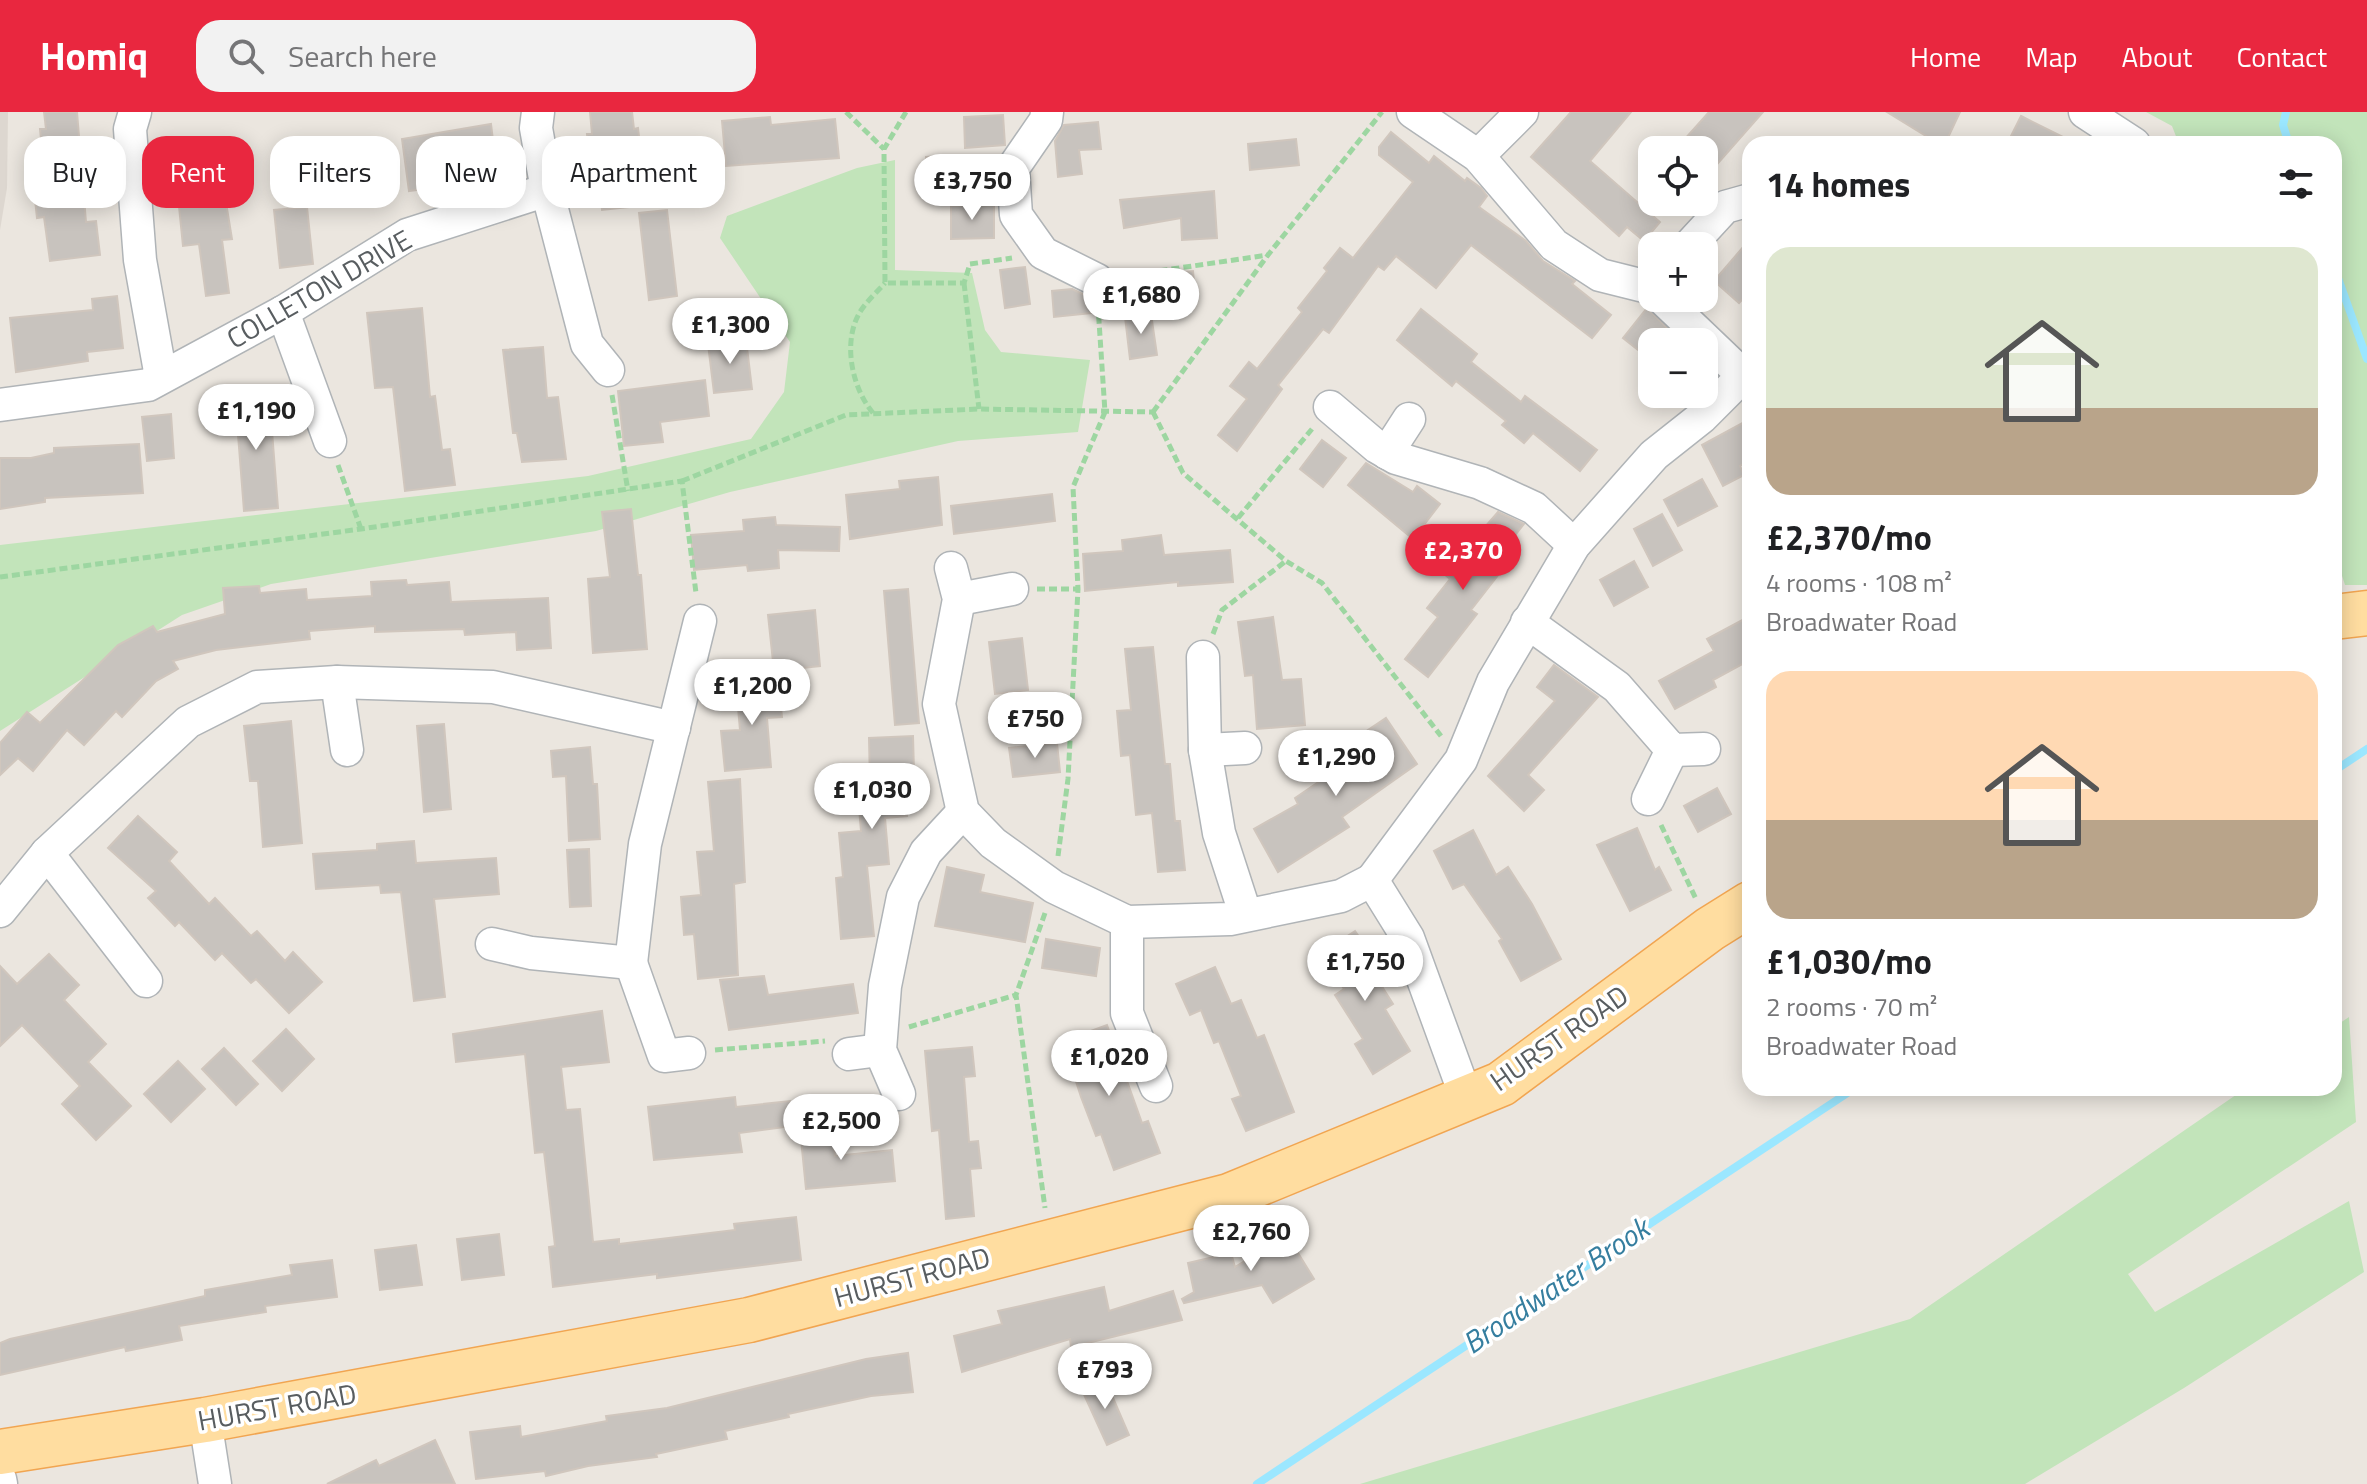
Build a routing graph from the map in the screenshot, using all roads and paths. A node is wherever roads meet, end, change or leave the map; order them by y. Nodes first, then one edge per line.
1 (135, 112) edge
2 (538, 112) edge
3 (846, 112) edge
4 (906, 112) edge
5 (1047, 112) edge
6 (1382, 112) edge
7 (1413, 112) edge
8 (1522, 112) edge
9 (2085, 112) edge
10 (2122, 136) edge
11 (884, 149) junction
12 (1478, 156) junction
13 (542, 162) edge
14 (542, 192) edge
15 (1742, 202) edge
16 (552, 208) edge
17 (1702, 232) edge
18 (1043, 253) junction
19 (1268, 255) junction
20 (1097, 280) junction
21 (885, 283) junction
22 (964, 283) junction
23 (1638, 284) edge
24 (283, 312) junction
25 (1677, 312) edge
26 (608, 370) joint
27 (1742, 374) edge
28 (161, 377) junction
29 (1742, 383) edge
30 (0, 405) edge
31 (1330, 407) joint
32 (979, 409) junction
33 (1105, 412) junction
34 (1153, 412) junction
35 (873, 414) junction
36 (1409, 419) dead end
37 (330, 441) joint
38 (1387, 453) junction
39 (682, 481) junction
40 (628, 491) junction
41 (1238, 518) junction
42 (361, 529) junction
43 (1574, 545) junction
44 (1286, 561) junction
45 (0, 577) edge
46 (1012, 589) joint
47 (1078, 589) junction
48 (2367, 613) edge
49 (2342, 616) edge
50 (700, 621) joint
51 (1527, 622) junction
52 (1203, 657) joint
53 (337, 682) junction
54 (674, 728) junction
55 (1245, 748) dead end
56 (347, 750) dead end
57 (1205, 750) junction
58 (1461, 760) junction
59 (1648, 799) joint
60 (963, 812) junction
61 (47, 853) junction
62 (1372, 880) junction
63 (1054, 887) junction
64 (1742, 909) edge
65 (0, 911) edge
66 (1245, 913) junction
67 (1127, 922) junction
68 (1710, 929) junction
69 (492, 944) dead end
70 (631, 963) junction
71 (146, 981) dead end
72 (1016, 995) junction
73 (870, 1047) junction
74 (689, 1053) joint
75 (1156, 1086) dead end
76 (899, 1094) dead end
77 (1466, 1097) junction
78 (1050, 1240) junction
79 (205, 1420) junction
80 (0, 1452) edge
81 (215, 1484) edge

1 - 28 street
2 - 13 street
3 - 11 path
4 - 11 path
5 - 18 street
6 - 19 path
7 - 12 street
8 - 12 street
9 - 10 street
11 - 21 path
12 - 23 street
14 - 24 street, COLLETON DRIVE
15 - 17 street
16 - 26 street
18 - 20 street
18 - 22 path
19 - 20 path
19 - 34 path
20 - 33 path
21 - 22 path
21 - 35 path
22 - 32 path
24 - 28 street, COLLETON DRIVE
24 - 37 street
25 - 27 street
26 - 40 path
28 - 30 street, COLLETON DRIVE
29 - 43 street
31 - 38 street
31 - 41 path
32 - 33 path
32 - 35 path
33 - 34 path
33 - 47 path
34 - 41 path
35 - 39 path
36 - 38 street
37 - 42 path
38 - 43 street
39 - 40 path
39 - 50 path
40 - 42 path
41 - 44 path
42 - 45 path
43 - 51 street
44 - 52 path
44 - 58 path
46 - 47 path
46 - 60 street
47 - 63 path
48 - 49 main road
50 - 54 street
51 - 58 street
51 - 59 street
52 - 57 street
53 - 54 street
53 - 56 street
53 - 61 street
54 - 70 street
55 - 57 street
57 - 66 street
58 - 62 street
59 - 68 path
60 - 63 street
60 - 73 street
61 - 65 street
61 - 71 street
62 - 66 street
62 - 77 street
63 - 67 street
63 - 72 path
64 - 68 main road, HURST ROAD
66 - 67 street
67 - 75 street
68 - 77 main road, HURST ROAD
69 - 70 street
70 - 74 street
72 - 73 path
72 - 78 path
73 - 74 path
73 - 76 street
77 - 78 main road, HURST ROAD
78 - 79 main road, HURST ROAD
79 - 80 main road, HURST ROAD
79 - 81 street

